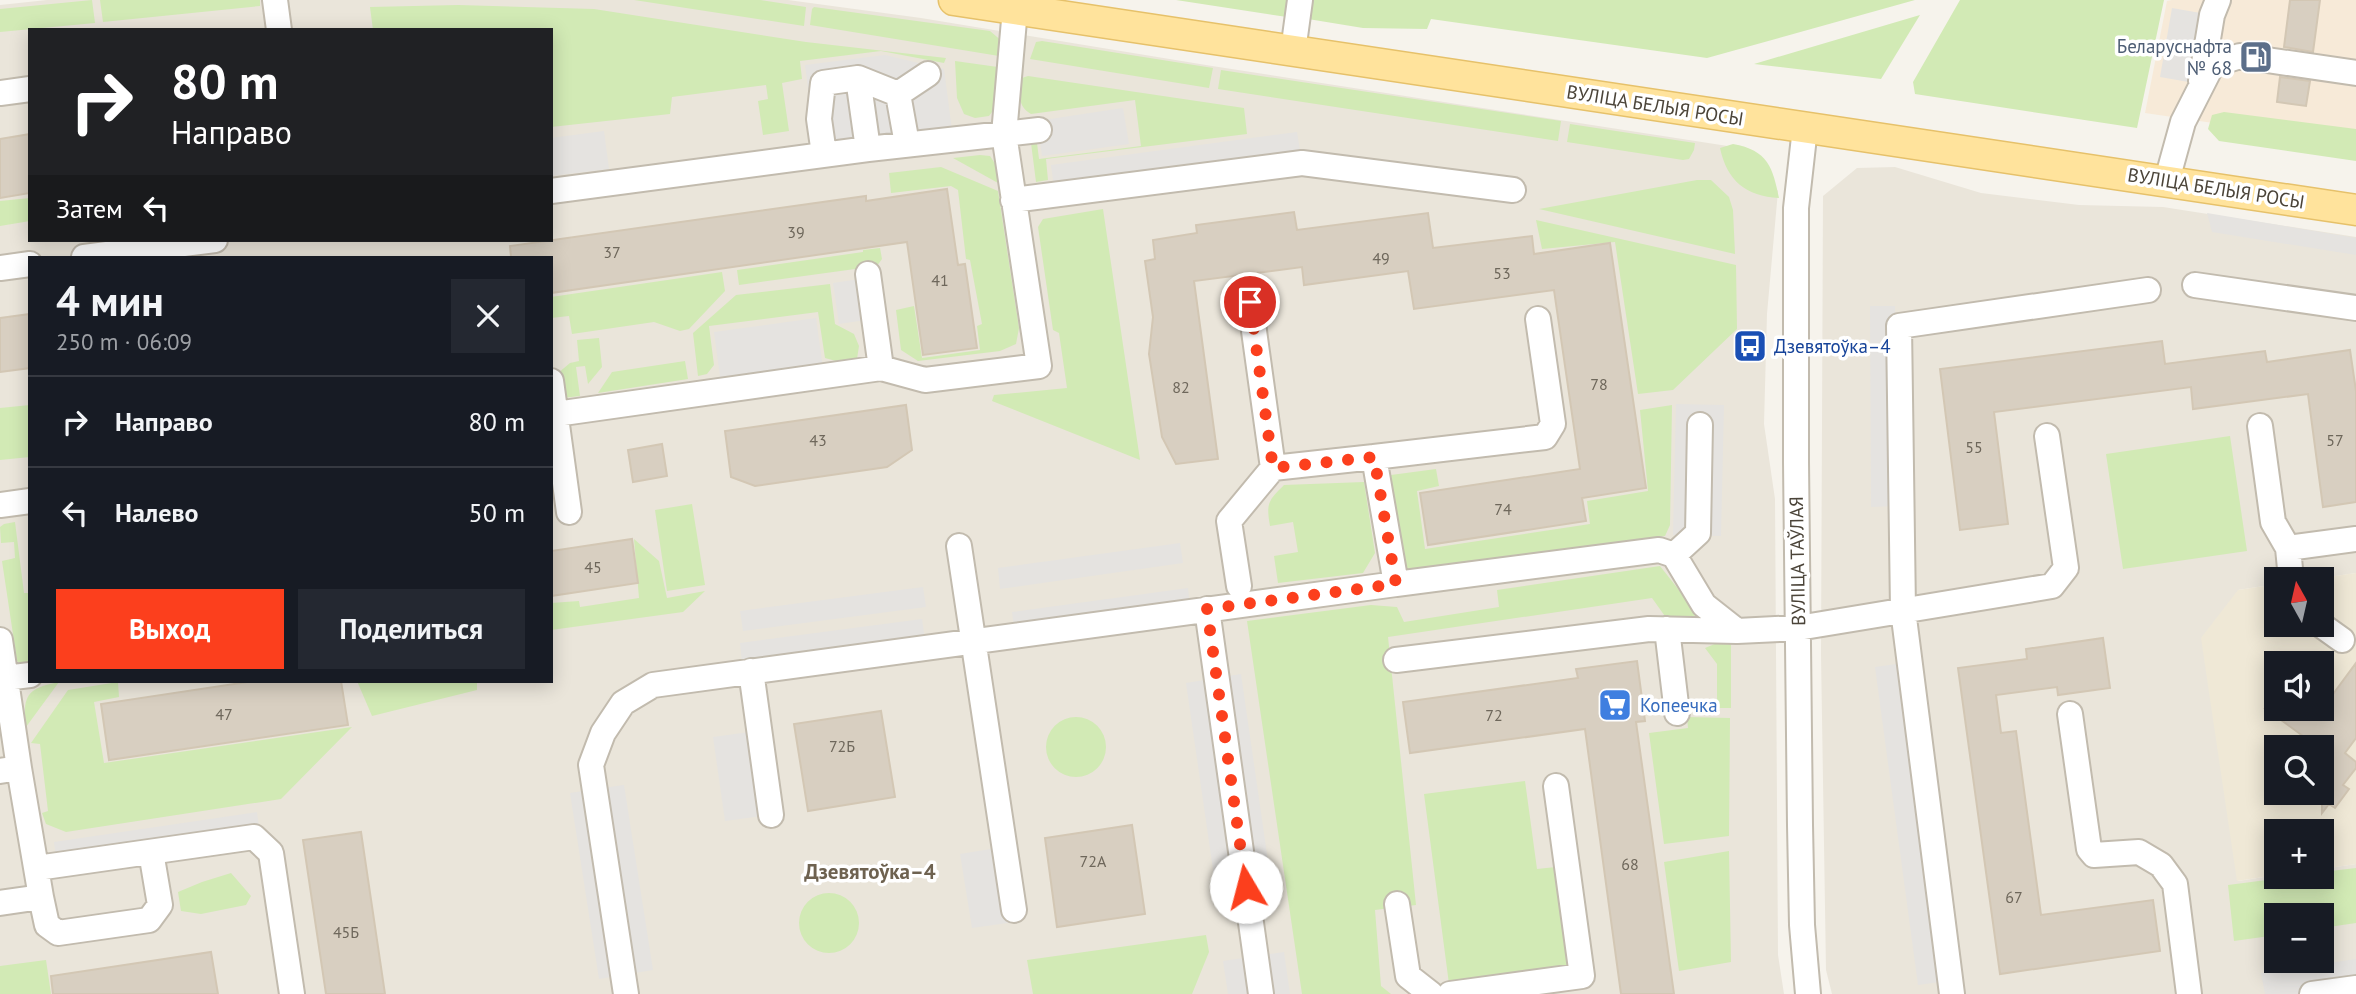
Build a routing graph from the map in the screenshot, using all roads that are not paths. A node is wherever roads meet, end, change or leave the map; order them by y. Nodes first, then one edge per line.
1 (275, 0) edge
2 (954, 0) edge
3 (1300, 0) edge
4 (2218, 0) edge
5 (1015, 9) junction
6 (279, 28) edge
7 (1293, 51) junction
8 (2356, 73) edge
9 (928, 74) dead end
10 (858, 78) junction
11 (28, 89) edge
12 (0, 93) edge
13 (898, 94) junction
14 (2197, 94) junction
15 (863, 113) junction
16 (819, 119) junction
17 (1805, 128) junction
18 (1039, 130) dead end
19 (1004, 134) junction
20 (906, 144) junction
21 (868, 149) junction
22 (824, 154) junction
23 (2167, 180) junction
24 (1513, 190) dead end
25 (553, 191) edge
26 (1013, 200) junction
27 (2356, 210) edge
28 (200, 242) edge
29 (92, 256) edge
30 (28, 264) edge
31 (0, 268) edge
32 (867, 274) dead end
33 (2195, 285) dead end
34 (2148, 290) dead end
35 (1250, 302) dead end
36 (2356, 308) edge
37 (1538, 319) dead end
38 (881, 369) junction
39 (553, 394) edge
40 (556, 414) junction
41 (1700, 425) dead end
42 (2259, 426) dead end
43 (2047, 436) dead end
44 (1374, 457) junction
45 (1273, 468) junction
46 (28, 501) edge
47 (0, 505) edge
48 (569, 512) dead end
49 (2356, 539) edge
50 (959, 546) dead end
51 (2288, 548) junction
52 (1674, 555) junction
53 (2290, 567) edge
54 (1396, 584) junction
55 (1239, 586) dead end
56 (1207, 609) junction
57 (1903, 610) junction
58 (1798, 628) junction
59 (1667, 629) junction
60 (1737, 631) junction
61 (2334, 634) edge
62 (0, 640) edge
63 (2342, 640) dead end
64 (974, 641) junction
65 (1396, 660) dead end
66 (751, 671) junction
67 (28, 675) edge
68 (5, 678) junction
69 (1677, 713) dead end
70 (2070, 714) dead end
71 (10, 770) edge
72 (1556, 786) dead end
73 (771, 815) dead end
74 (151, 852) junction
75 (37, 868) junction
76 (41, 897) junction
77 (0, 903) edge
78 (1397, 904) dead end
79 (1014, 910) dead end
80 (2356, 988) edge
81 (292, 994) edge
82 (626, 994) edge
83 (1261, 994) edge
84 (1431, 994) edge
85 (1450, 994) edge
86 (1808, 994) edge
87 (1952, 994) edge
88 (2189, 994) edge
89 (2312, 994) edge

1 - 6 street
2 - 5 main road, ВУЛІЦА БЕЛЫЯ РОСЫ
3 - 7 street
4 - 14 street
5 - 7 main road, ВУЛІЦА БЕЛЫЯ РОСЫ
5 - 19 street
7 - 17 main road, ВУЛІЦА БЕЛЫЯ РОСЫ
8 - 14 street
9 - 13 street
10 - 13 street
10 - 15 street
10 - 16 street
11 - 12 street
13 - 20 street
14 - 23 street
15 - 16 street
15 - 21 street
16 - 22 street
17 - 23 main road, ВУЛІЦА БЕЛЫЯ РОСЫ
17 - 58 street, ВУЛІЦА ТАЎЛАЯ
18 - 19 street
19 - 20 street
19 - 26 street
20 - 21 street
21 - 22 street
22 - 25 street
23 - 27 main road, ВУЛІЦА БЕЛЫЯ РОСЫ
24 - 26 street
26 - 38 street
28 - 29 street
30 - 31 street
32 - 38 street
33 - 36 street
34 - 57 street
35 - 45 street
37 - 44 street
38 - 40 street
39 - 40 street
40 - 48 street
41 - 52 street
42 - 51 street
43 - 57 street
44 - 45 street
44 - 54 street
45 - 55 street
46 - 47 street
49 - 51 street
50 - 64 street
51 - 53 street
52 - 54 street
52 - 60 street
54 - 56 street
56 - 64 street
56 - 83 street
57 - 58 street
57 - 87 street
58 - 60 street
58 - 86 street, ВУЛІЦА ТАЎЛАЯ
59 - 60 street
59 - 65 street
59 - 69 street
61 - 63 street
62 - 68 street
64 - 66 street
64 - 79 street
66 - 73 street
66 - 82 street
67 - 68 street
68 - 71 street
70 - 88 street
71 - 75 street
72 - 85 street
74 - 75 street
74 - 76 street
74 - 81 street
75 - 76 street
76 - 77 street
78 - 84 street
80 - 89 street

